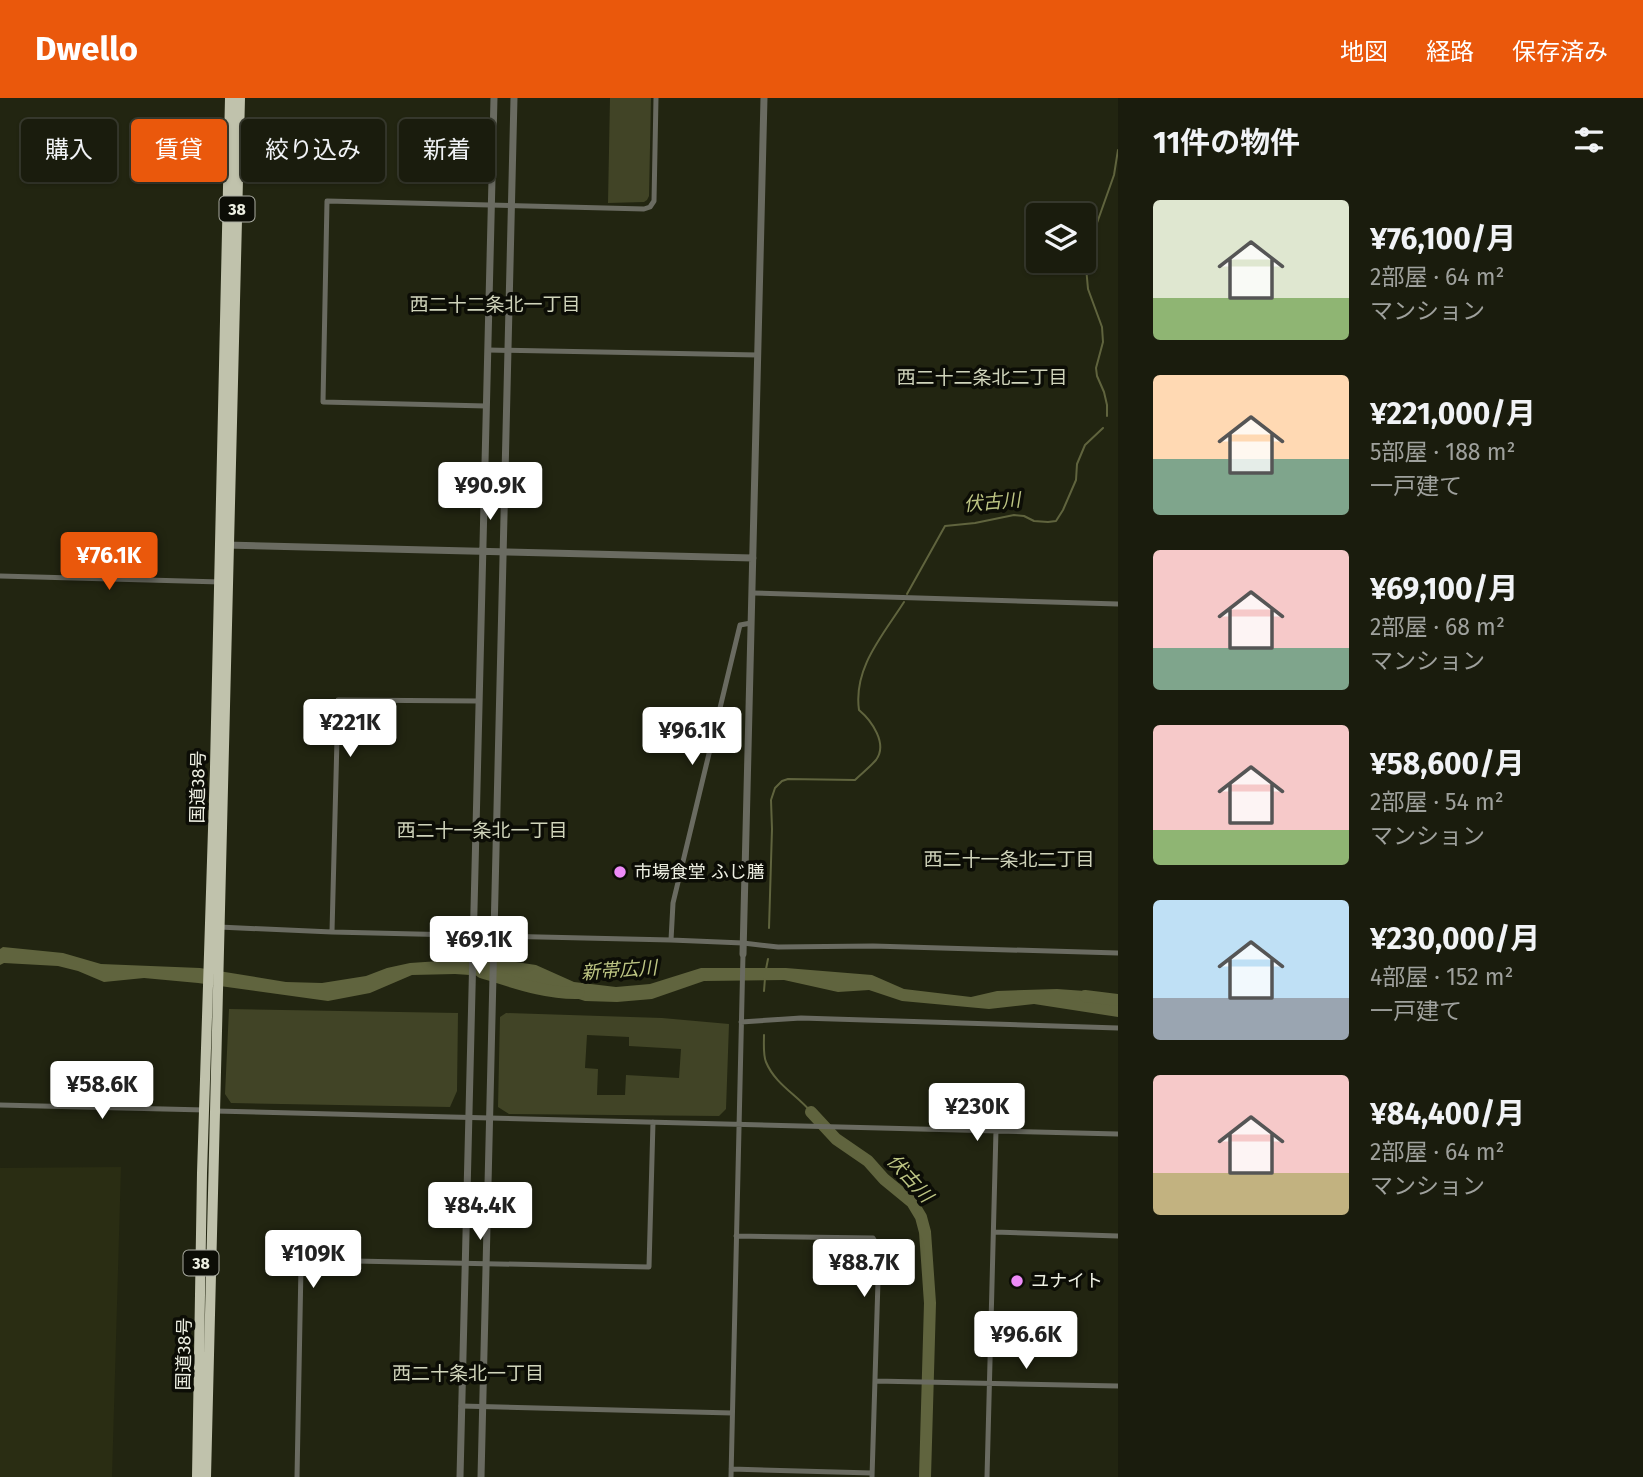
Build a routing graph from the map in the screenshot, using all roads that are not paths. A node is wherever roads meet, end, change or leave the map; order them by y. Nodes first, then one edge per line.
1 (230, 98) edge
2 (240, 98) edge
3 (494, 98) edge
4 (514, 98) edge
5 (656, 98) edge
6 (764, 98) edge
7 (491, 205) junction
8 (511, 207) junction
9 (488, 350) junction
10 (508, 350) junction
11 (758, 355) junction
12 (486, 406) junction
13 (224, 545) junction
14 (483, 551) junction
15 (503, 552) junction
16 (753, 558) junction
17 (0, 576) edge
18 (223, 582) junction
19 (752, 593) junction
20 (1118, 604) edge
21 (751, 622) junction
22 (479, 701) junction
23 (215, 927) junction
24 (332, 932) junction
25 (473, 935) junction
26 (494, 935) junction
27 (671, 940) junction
28 (743, 943) junction
29 (1118, 953) edge
30 (743, 954) joint
31 (741, 1023) junction
32 (1118, 1028) edge
33 (0, 1105) edge
34 (210, 1110) junction
35 (468, 1117) junction
36 (489, 1117) junction
37 (653, 1122) junction
38 (739, 1124) junction
39 (996, 1130) junction
40 (1118, 1133) edge
41 (994, 1232) junction
42 (736, 1236) junction
43 (1118, 1236) edge
44 (465, 1264) junction
45 (485, 1264) junction
46 (875, 1381) junction
47 (990, 1384) junction
48 (1118, 1387) edge
49 (461, 1406) junction
50 (482, 1406) junction
51 (732, 1413) junction
52 (731, 1469) junction
53 (872, 1475) edge
54 (197, 1477) edge
55 (206, 1477) edge
56 (297, 1477) edge
57 (460, 1477) edge
58 (481, 1477) edge
59 (731, 1477) edge
60 (988, 1477) edge

1 - 13 highway, 国道38号 / 38
2 - 13 highway, 国道38号 / 38
3 - 7 street
4 - 8 street
5 - 8 street
6 - 11 street
7 - 8 street
7 - 9 street
7 - 12 street
8 - 10 street
9 - 10 street
9 - 12 street
10 - 11 street
10 - 15 street
11 - 16 street
12 - 14 street
13 - 14 street
13 - 18 highway, 国道38号 / 38
14 - 15 street
14 - 22 street
15 - 16 street
15 - 26 street
16 - 19 street
17 - 18 street
18 - 23 highway, 国道38号 / 38
19 - 20 street
19 - 21 street
21 - 27 street
21 - 28 street
22 - 24 street
22 - 25 street
23 - 24 street
23 - 34 highway, 国道38号 / 38
24 - 25 street
25 - 26 street
25 - 35 street
26 - 27 street
26 - 36 street
27 - 28 street
28 - 29 street
28 - 30 street
30 - 31 street
31 - 32 street
31 - 38 street
33 - 34 street
34 - 35 street
34 - 54 highway, 国道38号 / 38
34 - 55 highway, 国道38号 / 38
35 - 36 street
35 - 44 street
36 - 37 street
36 - 45 street
37 - 38 street
37 - 45 street
38 - 39 street
38 - 42 street
39 - 40 street
39 - 41 street
41 - 43 street
41 - 47 street
42 - 46 street
42 - 51 street
44 - 45 street
44 - 49 street
44 - 56 street
45 - 50 street
46 - 47 street
46 - 53 street
47 - 48 street
47 - 60 street
49 - 50 street
49 - 57 street
50 - 51 street
50 - 58 street
51 - 52 street
52 - 53 street
52 - 59 street

